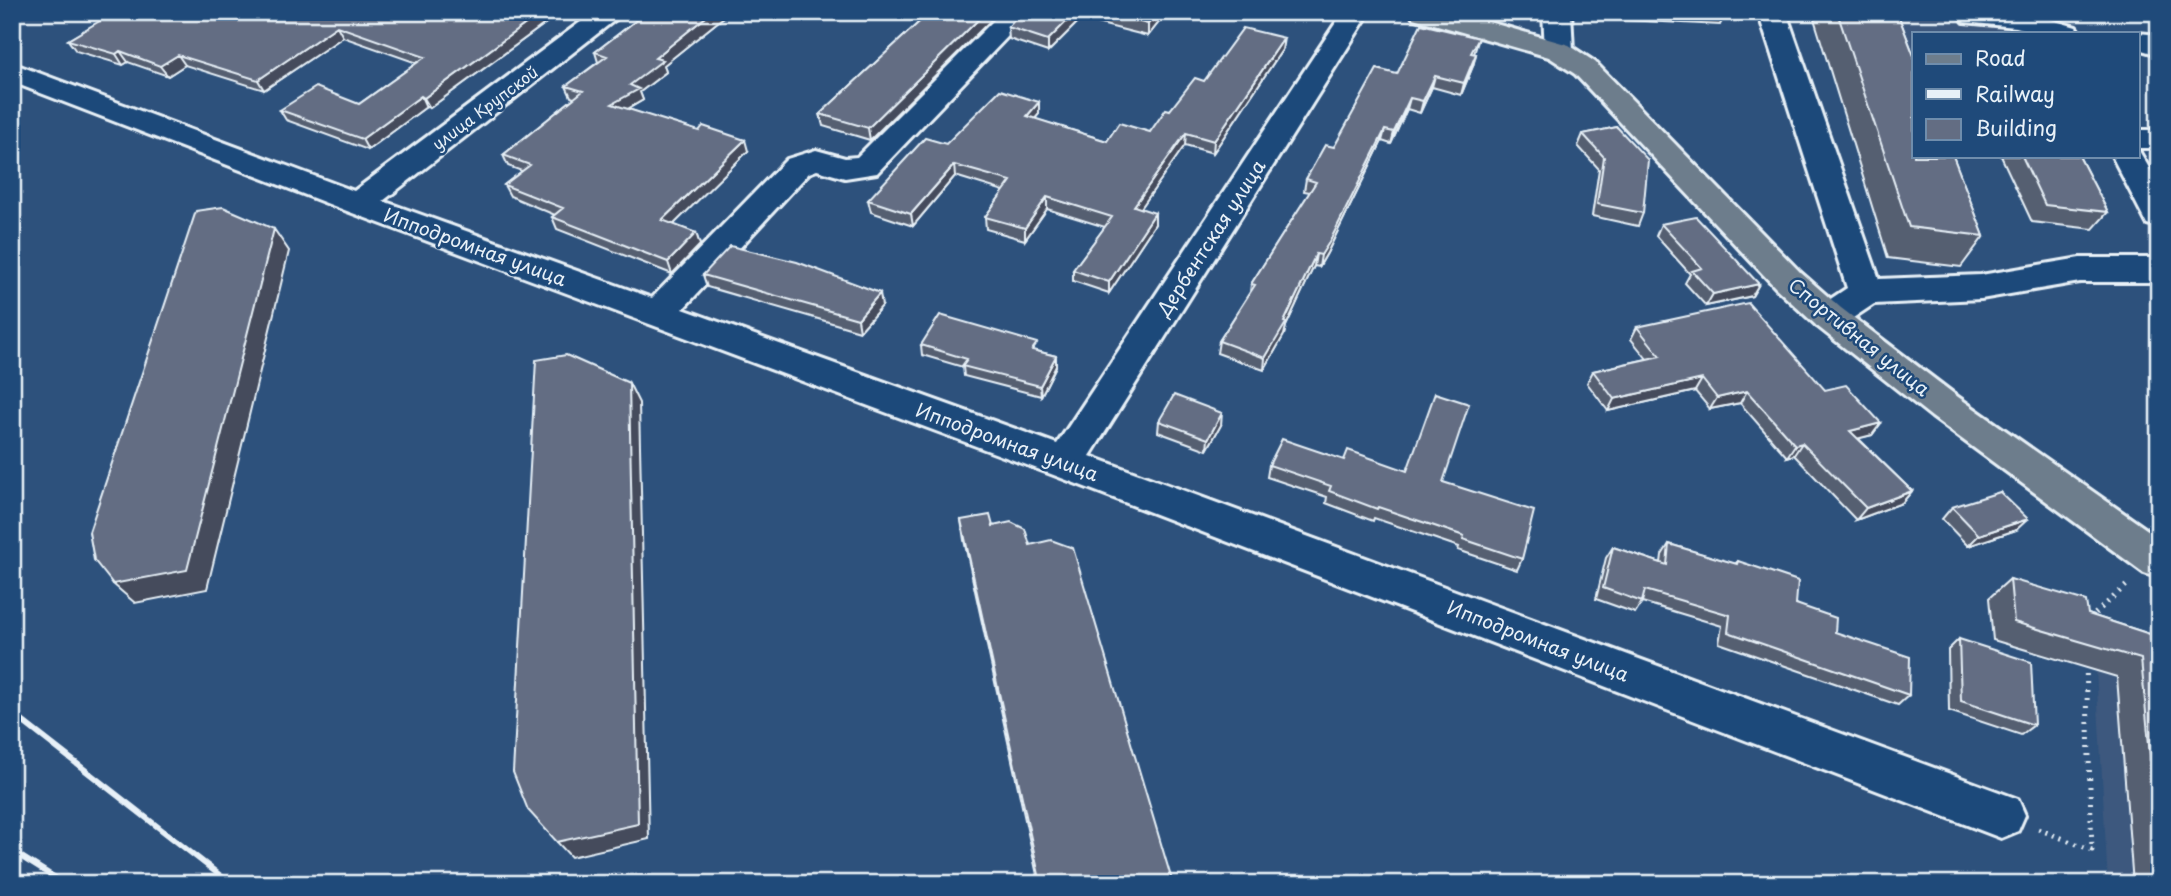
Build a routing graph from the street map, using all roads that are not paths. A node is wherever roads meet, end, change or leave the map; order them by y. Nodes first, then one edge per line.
1 (568, 12) edge
2 (1018, 12) edge
3 (1357, 12) edge
4 (1423, 12) edge
5 (1557, 12) edge
6 (1772, 12) edge
7 (1972, 12) edge
8 (605, 17) edge
9 (2063, 32) edge
10 (2140, 41) edge
11 (2159, 47) edge
12 (1559, 51) junction
13 (12, 72) edge
14 (2140, 139) edge
15 (2159, 139) edge
16 (2129, 158) edge
17 (358, 204) junction
18 (2159, 216) edge
19 (2159, 270) edge
20 (1866, 292) junction
21 (658, 314) junction
22 (1829, 317) junction
23 (1065, 463) junction
24 (2157, 560) edge
25 (2001, 815) road end

1 - 8 street
2 - 21 street
3 - 23 street, Дербентская улица
4 - 12 main road, Спортивная улица
5 - 12 street
6 - 20 street
7 - 9 street
8 - 17 street, улица Крупской
10 - 11 street
12 - 22 main road, Спортивная улица
13 - 17 street, Ипподромная улица
14 - 15 street
16 - 18 street
17 - 21 street, Ипподромная улица
19 - 20 street
20 - 22 street
21 - 23 street, Ипподромная улица
22 - 24 main road, Спортивная улица
23 - 25 street, Ипподромная улица

